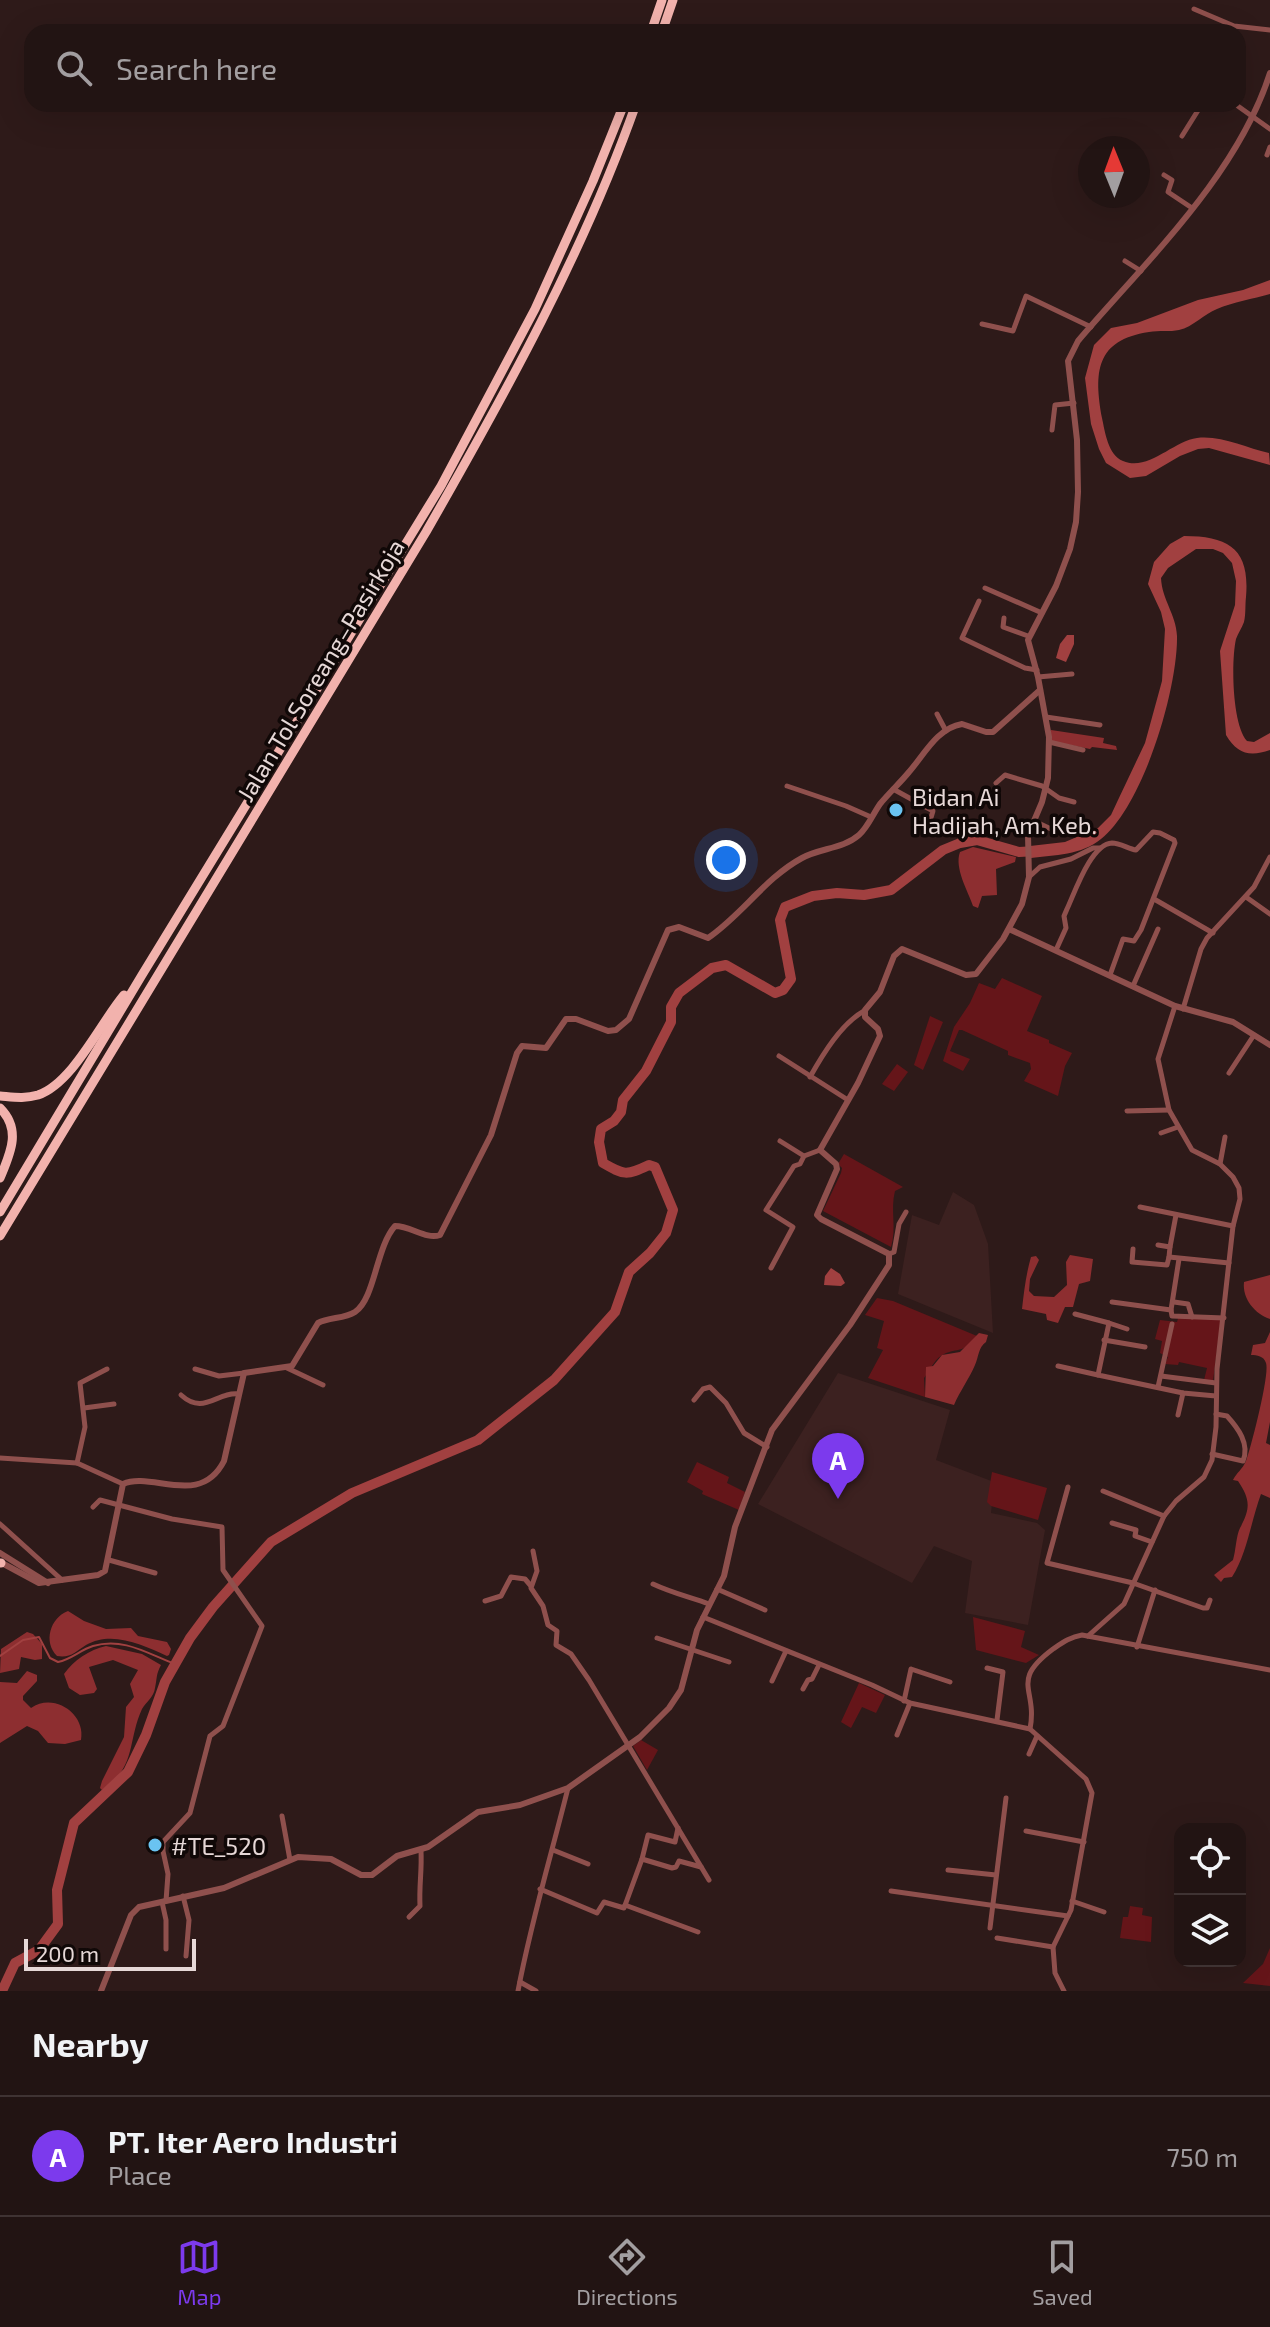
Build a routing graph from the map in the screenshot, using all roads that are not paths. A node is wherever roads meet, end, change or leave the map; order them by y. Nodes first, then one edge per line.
1 (662, 0) edge
2 (673, 0) edge
3 (1194, 9) dead end
4 (654, 24) edge
5 (665, 24) edge
6 (1229, 24) edge
7 (1246, 27) edge
8 (1270, 30) edge
9 (1270, 73) edge
10 (1268, 84) edge
11 (621, 112) edge
12 (633, 112) edge
13 (1197, 112) edge
14 (1245, 112) edge
15 (1253, 118) junction
16 (1270, 129) edge
17 (1182, 136) dead end
18 (1270, 147) edge
19 (1267, 155) dead end
20 (1164, 175) dead end
21 (1192, 208) junction
22 (1125, 261) dead end
23 (1141, 271) junction
24 (982, 324) dead end
25 (1091, 327) junction
26 (1075, 403) junction
27 (1052, 430) dead end
28 (985, 588) dead end
29 (979, 601) dead end
30 (1042, 613) junction
31 (1004, 618) dead end
32 (1028, 636) junction
33 (1038, 673) junction
34 (1072, 674) dead end
35 (1040, 690) junction
36 (937, 714) dead end
37 (1046, 717) junction
38 (1100, 725) dead end
39 (946, 731) junction
40 (1049, 742) junction
41 (1083, 750) dead end
42 (996, 783) dead end
43 (787, 786) dead end
44 (1046, 788) junction
45 (893, 789) junction
46 (1074, 802) dead end
47 (871, 817) junction
48 (1059, 819) dead end
49 (1034, 821) junction
50 (932, 834) dead end
51 (1101, 848) junction
52 (1270, 857) edge
53 (1029, 877) junction
54 (1246, 897) junction
55 (1154, 899) junction
56 (1270, 914) edge
57 (1009, 929) junction
58 (1158, 929) dead end
59 (1213, 933) junction
60 (1056, 950) junction
61 (142, 975) junction
62 (1110, 975) junction
63 (1133, 986) junction
64 (1175, 1006) junction
65 (1183, 1009) junction
66 (864, 1011) junction
67 (1250, 1033) junction
68 (1270, 1045) edge
69 (779, 1056) dead end
70 (1229, 1073) dead end
71 (810, 1077) junction
72 (0, 1096) edge
73 (848, 1100) junction
74 (0, 1108) edge
75 (1169, 1110) junction
76 (1127, 1111) dead end
77 (1178, 1127) junction
78 (1161, 1133) dead end
79 (1225, 1137) dead end
80 (780, 1141) dead end
81 (820, 1150) junction
82 (804, 1156) junction
83 (1220, 1164) junction
84 (0, 1178) edge
85 (1140, 1207) dead end
86 (0, 1212) edge
87 (906, 1212) dead end
88 (1176, 1215) junction
89 (1233, 1226) junction
90 (0, 1236) edge
91 (1158, 1245) dead end
92 (1170, 1247) junction
93 (1133, 1249) dead end
94 (889, 1254) junction
95 (1169, 1257) junction
96 (1179, 1259) junction
97 (1229, 1263) junction
98 (771, 1268) dead end
99 (1112, 1302) dead end
100 (1174, 1302) junction
101 (1171, 1310) junction
102 (1075, 1314) dead end
103 (1192, 1317) junction
104 (1224, 1318) junction
105 (1109, 1323) junction
106 (1172, 1324) dead end
107 (1127, 1329) dead end
108 (1104, 1340) junction
109 (1145, 1347) dead end
110 (1058, 1366) dead end
111 (287, 1368) junction
112 (107, 1369) dead end
113 (195, 1369) dead end
114 (244, 1373) junction
115 (1098, 1375) junction
116 (1161, 1376) junction
117 (1216, 1383) junction
118 (323, 1385) dead end
119 (1158, 1387) junction
120 (1183, 1393) junction
121 (239, 1394) junction
122 (181, 1395) dead end
123 (1216, 1396) junction
124 (694, 1400) dead end
125 (114, 1404) dead end
126 (84, 1408) junction
127 (1216, 1414) junction
128 (1178, 1415) dead end
129 (767, 1447) junction
130 (1212, 1454) junction
131 (0, 1458) edge
132 (77, 1463) junction
133 (123, 1484) junction
134 (1068, 1487) dead end
135 (1103, 1491) dead end
136 (117, 1506) junction
137 (93, 1507) dead end
138 (1164, 1516) junction
139 (1112, 1523) dead end
140 (0, 1524) edge
141 (1152, 1542) junction
142 (533, 1551) dead end
143 (0, 1560) edge
144 (109, 1560) junction
145 (155, 1573) dead end
146 (62, 1580) junction
147 (1133, 1583) junction
148 (653, 1584) dead end
149 (531, 1586) junction
150 (717, 1589) junction
151 (1155, 1590) junction
152 (1210, 1600) dead end
153 (485, 1601) dead end
154 (709, 1604) junction
155 (765, 1610) dead end
156 (703, 1617) junction
157 (1088, 1636) junction
158 (657, 1638) dead end
159 (1137, 1647) junction
160 (690, 1649) junction
161 (786, 1651) junction
162 (729, 1662) dead end
163 (819, 1665) junction
164 (987, 1668) dead end
165 (1270, 1670) edge
166 (772, 1681) dead end
167 (950, 1682) dead end
168 (803, 1689) dead end
169 (907, 1702) junction
170 (997, 1720) junction
171 (1030, 1729) junction
172 (897, 1735) dead end
173 (1037, 1736) junction
174 (629, 1744) junction
175 (1029, 1754) dead end
176 (568, 1788) junction
177 (1006, 1798) dead end
178 (282, 1816) dead end
179 (679, 1827) junction
180 (1026, 1831) dead end
181 (1084, 1842) junction
182 (553, 1850) junction
183 (421, 1851) junction
184 (642, 1859) junction
185 (290, 1860) junction
186 (588, 1864) dead end
187 (702, 1868) junction
188 (948, 1870) dead end
189 (996, 1875) junction
190 (709, 1880) dead end
191 (540, 1889) junction
192 (891, 1891) dead end
193 (183, 1896) junction
194 (1072, 1901) junction
195 (164, 1902) junction
196 (625, 1905) junction
197 (992, 1905) junction
198 (1104, 1912) dead end
199 (411, 1915) dead end
200 (1068, 1916) junction
201 (990, 1928) dead end
202 (698, 1932) dead end
203 (997, 1938) dead end
204 (1053, 1947) junction
205 (166, 1949) dead end
206 (186, 1956) dead end
207 (520, 1982) junction
208 (1063, 1990) edge
209 (101, 1991) edge
210 (518, 1991) edge
211 (536, 1991) edge

1 - 4 highway
2 - 5 highway
3 - 6 street
7 - 8 street
9 - 10 street
10 - 15 street
11 - 61 highway, Jalan Tol Soreang–Pasirkoja
12 - 90 highway, Jalan Tol Soreang–Pasirkoja
13 - 17 street
14 - 15 street
15 - 16 street
15 - 21 street
18 - 19 street
20 - 21 street
21 - 23 street
22 - 23 street
23 - 25 street
24 - 25 street
25 - 26 street
26 - 27 street
26 - 30 street
28 - 30 street
29 - 33 street
30 - 32 street
31 - 32 street
32 - 33 street
33 - 34 street
33 - 35 street
35 - 37 street
35 - 39 street
36 - 39 street
37 - 38 street
37 - 40 street
39 - 45 street
40 - 41 street
40 - 44 street
42 - 44 street
43 - 47 street
44 - 46 street
44 - 49 street
45 - 47 street
45 - 50 street
47 - 111 street
48 - 49 street
49 - 53 street
51 - 53 street
51 - 55 street
51 - 60 street
52 - 54 street
53 - 57 street
54 - 56 street
54 - 59 street
55 - 59 street
55 - 62 street
57 - 60 street
57 - 66 street
58 - 63 street
59 - 65 street
60 - 62 street
61 - 72 highway
61 - 86 highway, Jalan Tol Soreang–Pasirkoja
62 - 63 street
63 - 64 street
64 - 65 street
64 - 75 street
65 - 67 street
66 - 71 street
66 - 73 street
67 - 68 street
67 - 70 street
69 - 71 street
71 - 73 street
73 - 81 street
74 - 84 highway
75 - 76 street
75 - 77 street
77 - 78 street
77 - 83 street
79 - 83 street
80 - 82 street
81 - 82 street
81 - 94 street
82 - 98 street
83 - 89 street
85 - 88 street
87 - 94 street
88 - 89 street
88 - 92 street
89 - 97 street
91 - 92 street
92 - 95 street
93 - 95 street
94 - 129 street
95 - 96 street
96 - 97 street
96 - 100 street
97 - 104 street
99 - 101 street
100 - 101 street
100 - 103 street
101 - 103 street
102 - 105 street
103 - 104 street
104 - 117 street
105 - 107 street
105 - 108 street
106 - 116 street
108 - 109 street
108 - 115 street
110 - 115 street
111 - 114 street
111 - 118 street
112 - 126 street
113 - 114 street
114 - 121 street
115 - 119 street
116 - 117 street
116 - 119 street
117 - 123 street
119 - 120 street
120 - 123 street
120 - 128 street
121 - 122 street
121 - 133 street
123 - 127 street
124 - 129 street
125 - 126 street
126 - 132 street
127 - 130 street
127 - 130 street
129 - 150 street
130 - 138 street
131 - 132 street
132 - 133 street
133 - 136 street
134 - 147 street
135 - 138 street
136 - 137 street
136 - 144 street
136 - 195 street
138 - 141 street
139 - 141 street
140 - 146 street
141 - 147 street
142 - 149 street
143 - 146 street
144 - 145 street
144 - 146 street
147 - 151 street
147 - 157 street
148 - 154 street
149 - 153 street
149 - 174 street
150 - 154 street
150 - 155 street
151 - 152 street
151 - 159 street
154 - 156 street
156 - 160 street
156 - 161 street
157 - 159 street
157 - 171 street
158 - 160 street
159 - 165 street
160 - 162 street
160 - 174 street
161 - 163 street
161 - 166 street
163 - 168 street
163 - 169 street
164 - 170 street
167 - 169 street
169 - 170 street
169 - 172 street
170 - 171 street
171 - 173 street
173 - 175 street
173 - 181 street
174 - 176 street
174 - 179 street
176 - 182 street
176 - 183 street
177 - 189 street
178 - 185 street
179 - 184 street
179 - 187 street
180 - 181 street
181 - 194 street
182 - 186 street
182 - 191 street
183 - 185 street
183 - 199 street
184 - 187 street
184 - 196 street
185 - 193 street
187 - 190 street
188 - 189 street
189 - 197 street
191 - 196 street
191 - 207 street
192 - 197 street
193 - 195 street
193 - 206 street
194 - 198 street
194 - 200 street
195 - 205 street
195 - 209 street
196 - 202 street
197 - 200 street
197 - 201 street
200 - 204 street
203 - 204 street
204 - 208 street
207 - 210 street
207 - 211 street

